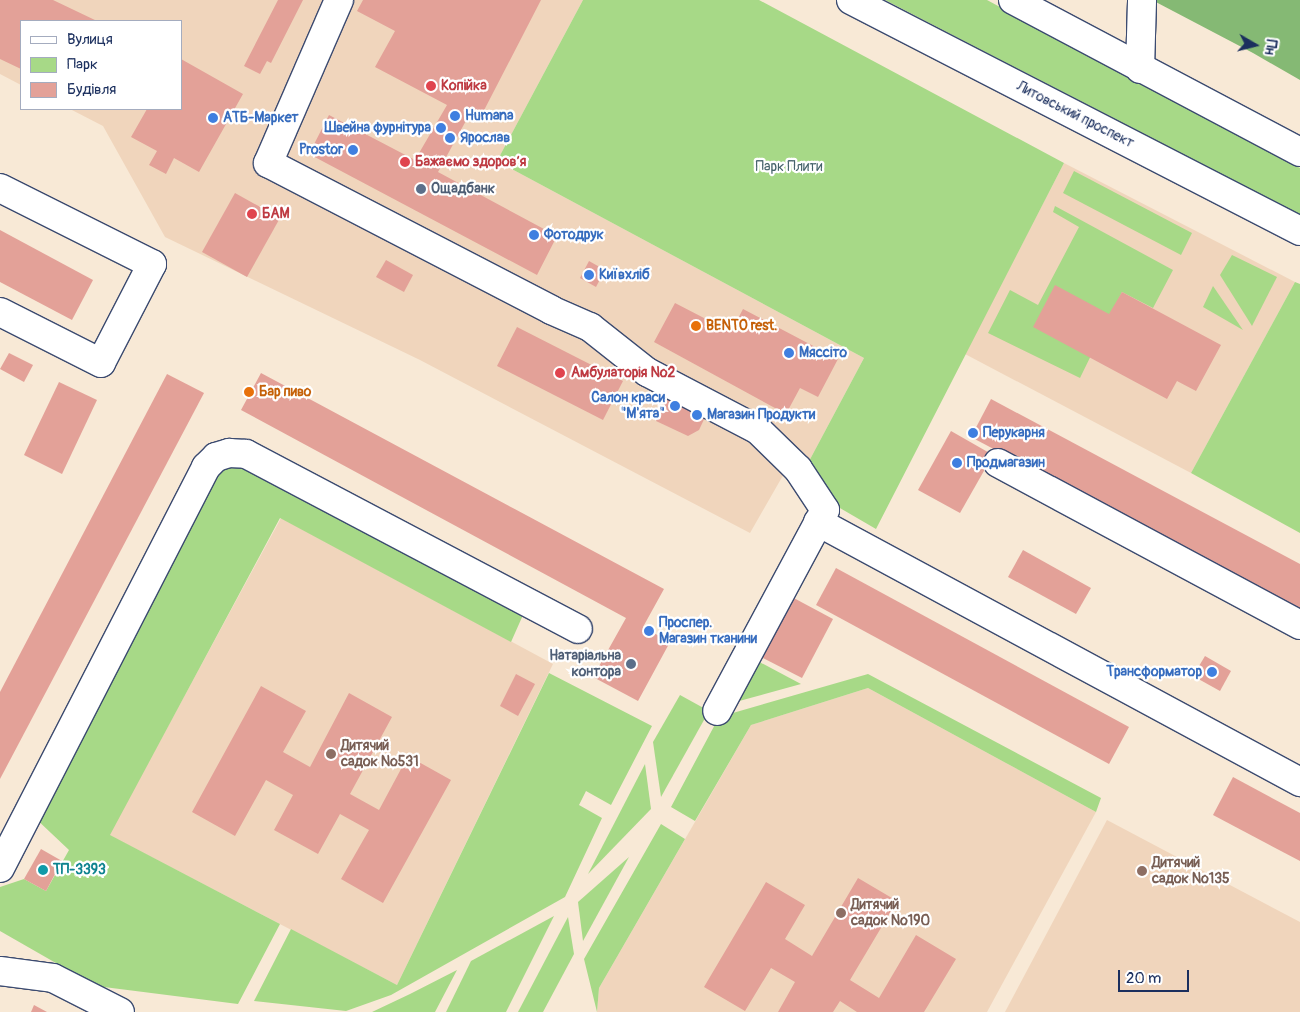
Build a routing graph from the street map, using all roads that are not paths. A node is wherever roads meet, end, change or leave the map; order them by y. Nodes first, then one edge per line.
1 (339, 0) edge
2 (851, 0) edge
3 (1013, 0) edge
4 (1142, 0) edge
5 (1140, 69) junction
6 (1300, 152) edge
7 (0, 188) edge
8 (1300, 231) edge
9 (0, 312) edge
10 (998, 462) dead end
11 (818, 522) junction
12 (1300, 625) edge
13 (578, 628) dead end
14 (717, 711) dead end
15 (1300, 782) edge
16 (0, 868) edge
17 (0, 971) edge
18 (120, 1012) edge

1 - 11 street
2 - 8 street, Литовський проспект
3 - 5 street
4 - 5 street
5 - 6 street
7 - 9 street
10 - 12 street
11 - 14 street
11 - 15 street
13 - 16 street
17 - 18 street

